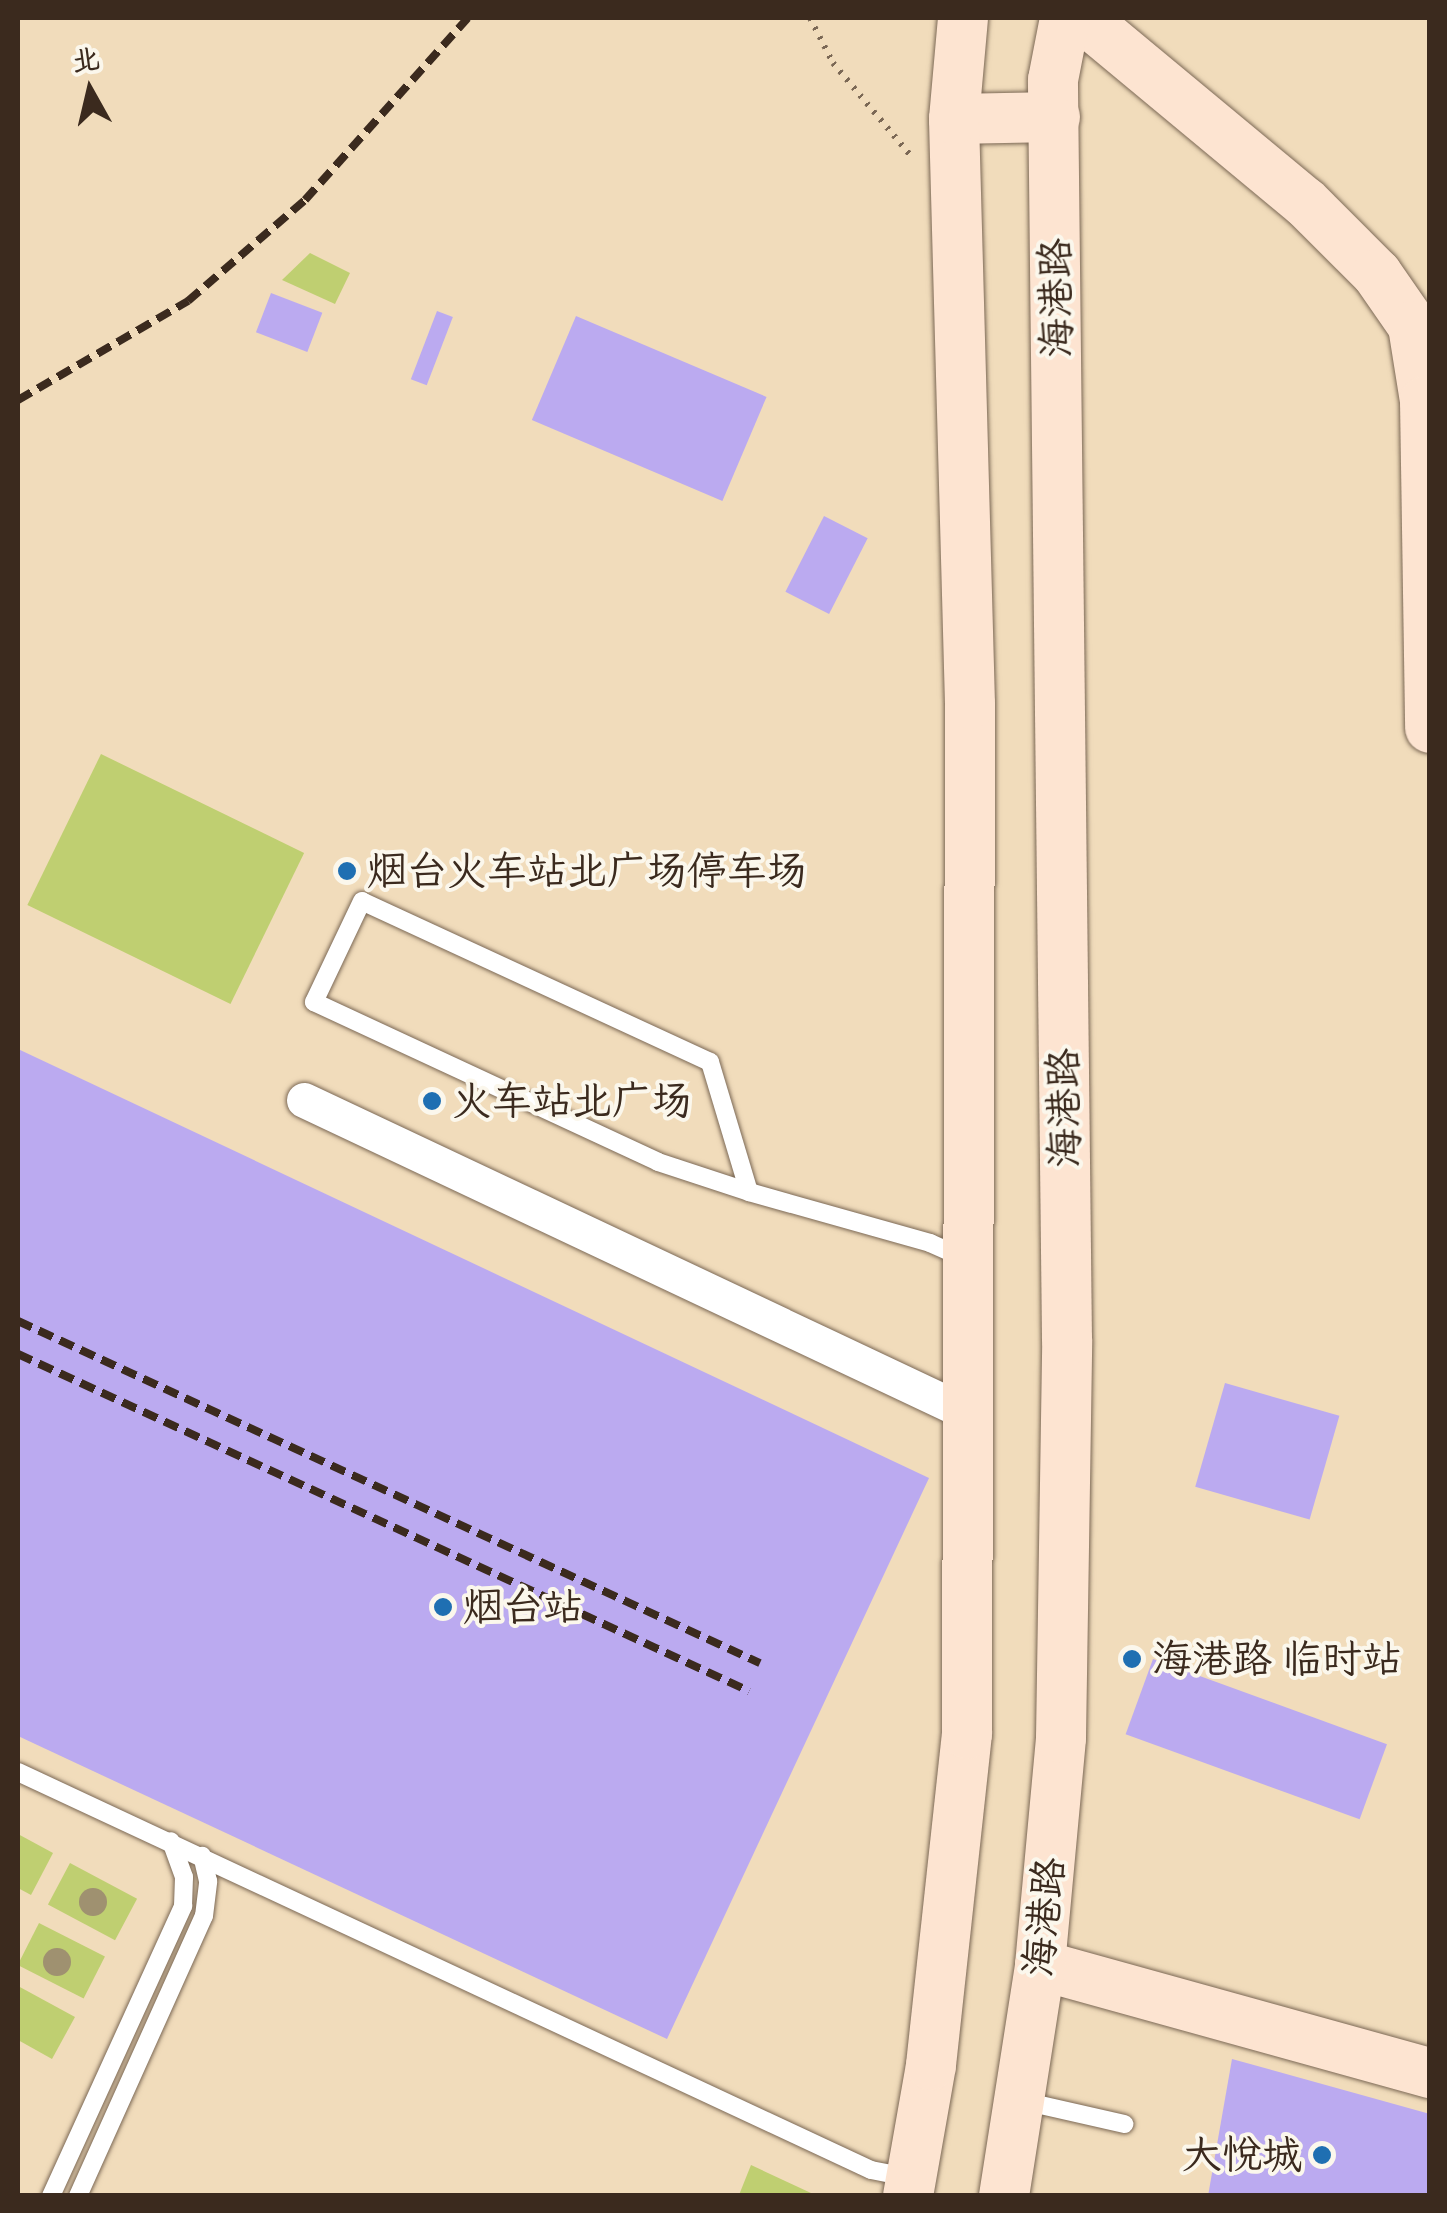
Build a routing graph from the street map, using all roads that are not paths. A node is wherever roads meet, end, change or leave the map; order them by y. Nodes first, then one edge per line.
1 (963, 18) edge
2 (1065, 18) edge
3 (1083, 18) edge
4 (1055, 117) junction
5 (954, 119) junction
6 (1430, 728) edge
7 (304, 1100) dead end
8 (749, 1192) junction
9 (971, 1261) junction
10 (972, 1415) junction
11 (18, 1772) edge
12 (170, 1840) junction
13 (202, 1856) junction
14 (1040, 1964) junction
15 (1430, 2074) edge
16 (1023, 2101) junction
17 (1124, 2124) dead end
18 (910, 2187) edge
19 (51, 2196) edge
20 (78, 2196) edge
21 (1004, 2196) edge

1 - 5 main road
2 - 4 main road, 海港路
3 - 6 main road
4 - 5 main road
4 - 14 main road, 海港路
5 - 9 main road
7 - 10 street
8 - 8 lane
8 - 9 lane
9 - 10 main road
10 - 18 main road
11 - 12 lane
12 - 13 lane
12 - 19 lane
13 - 18 lane
13 - 20 lane
14 - 15 main road
14 - 16 main road, 海港路
16 - 17 lane
16 - 21 main road, 海港路

